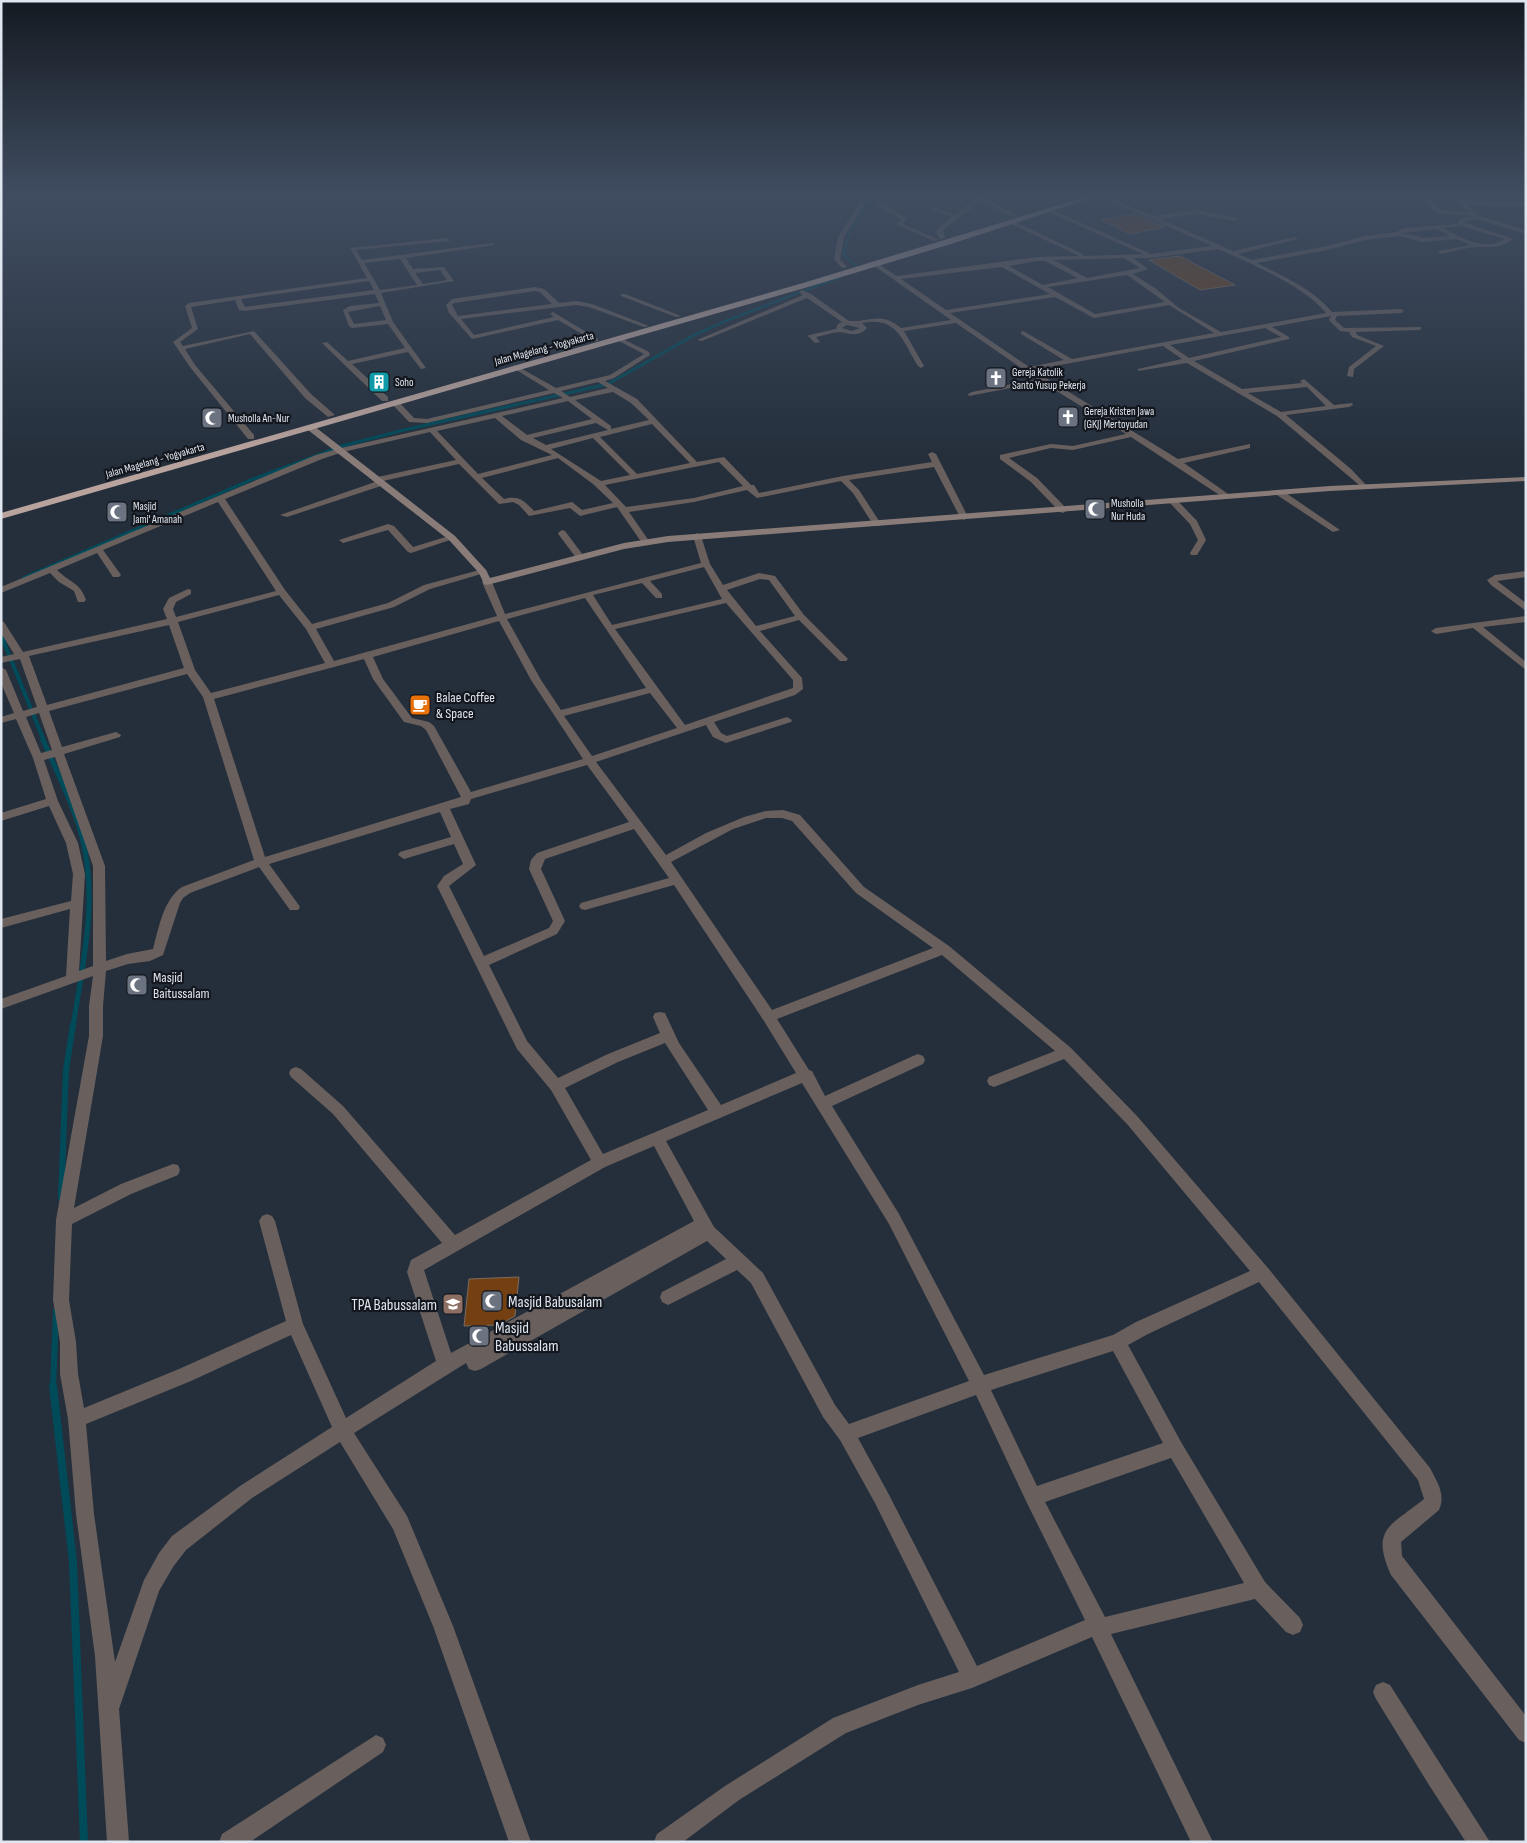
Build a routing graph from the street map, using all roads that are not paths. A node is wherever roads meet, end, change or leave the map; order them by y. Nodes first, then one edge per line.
1 (341, 283) edge
2 (373, 283) edge
3 (419, 283) edge
4 (440, 283) edge
5 (801, 283) edge
6 (810, 283) edge
7 (904, 283) edge
8 (1035, 283) edge
9 (1059, 283) edge
10 (1142, 283) edge
11 (1288, 283) edge
12 (1291, 285) junction
13 (421, 286) junction
14 (1040, 286) junction
15 (1284, 286) dead end
16 (795, 289) junction
17 (376, 292) junction
18 (769, 293) junction
19 (807, 294) junction
20 (1054, 294) junction
21 (623, 295) dead end
22 (237, 297) junction
23 (1171, 303) junction
24 (382, 304) junction
25 (556, 304) junction
26 (540, 306) junction
27 (1401, 311) dead end
28 (944, 312) junction
29 (1332, 314) junction
30 (678, 316) junction
31 (456, 318) junction
32 (559, 318) junction
33 (956, 321) junction
34 (390, 322) junction
35 (850, 323) junction
36 (646, 326) junction
37 (1266, 326) junction
38 (1419, 328) dead end
39 (841, 330) junction
40 (900, 330) junction
41 (1352, 330) junction
42 (1023, 333) dead end
43 (1218, 333) junction
44 (619, 339) junction
45 (596, 340) junction
46 (700, 340) dead end
47 (817, 342) dead end
48 (325, 343) dead end
49 (1163, 343) junction
50 (181, 348) junction
51 (410, 349) junction
52 (1187, 360) junction
53 (1070, 361) junction
54 (347, 363) junction
55 (922, 366) dead end
56 (515, 367) junction
57 (423, 368) dead end
58 (1028, 369) junction
59 (1140, 370) dead end
60 (1352, 376) dead end
61 (1301, 378) dead end
62 (599, 380) junction
63 (1042, 380) junction
64 (1309, 385) junction
65 (612, 387) junction
66 (1242, 391) junction
67 (972, 394) dead end
68 (563, 395) junction
69 (385, 400) junction
70 (395, 403) junction
71 (1348, 405) dead end
72 (1332, 407) junction
73 (1280, 414) junction
74 (331, 415) junction
75 (497, 416) junction
76 (598, 420) junction
77 (655, 421) junction
78 (311, 428) junction
79 (608, 428) dead end
80 (433, 431) junction
81 (594, 435) junction
82 (1131, 435) junction
83 (251, 438) junction
84 (524, 438) junction
85 (1247, 446) dead end
86 (338, 448) junction
87 (544, 448) junction
88 (932, 454) dead end
89 (558, 456) junction
90 (460, 461) junction
91 (1177, 462) junction
92 (695, 464) junction
93 (937, 464) junction
94 (635, 476) junction
95 (476, 477) junction
96 (843, 478) junction
97 (1526, 479) edge
98 (378, 482) junction
99 (599, 484) junction
100 (750, 487) junction
101 (1364, 487) junction
102 (1280, 493) junction
103 (1226, 496) junction
104 (1172, 500) junction
105 (223, 501) junction
106 (622, 507) junction
107 (1, 508) edge
108 (1063, 510) junction
109 (284, 515) dead end
110 (1, 516) edge
111 (964, 517) junction
112 (876, 524) junction
113 (1336, 530) dead end
114 (562, 533) dead end
115 (697, 536) junction
116 (452, 538) junction
117 (343, 540) dead end
118 (646, 541) junction
119 (98, 549) junction
120 (1194, 553) dead end
121 (580, 557) junction
122 (706, 564) junction
123 (53, 570) junction
124 (1526, 574) edge
125 (116, 575) dead end
126 (485, 577) junction
127 (644, 580) junction
128 (721, 588) junction
129 (1, 590) edge
130 (188, 592) dead end
131 (281, 592) junction
132 (587, 594) junction
133 (659, 596) dead end
134 (82, 600) dead end
135 (728, 600) junction
136 (1526, 608) edge
137 (801, 617) junction
138 (502, 618) junction
139 (1526, 618) edge
140 (172, 621) junction
141 (1, 624) edge
142 (1476, 626) junction
143 (310, 628) junction
144 (609, 628) junction
145 (754, 630) junction
146 (1436, 631) dead end
147 (366, 655) junction
148 (20, 656) junction
149 (4, 659) edge
150 (843, 659) dead end
151 (331, 665) junction
152 (1526, 666) edge
153 (1, 670) edge
154 (190, 670) junction
155 (652, 690) junction
156 (208, 697) junction
157 (32, 711) junction
158 (560, 714) junction
159 (1, 720) edge
160 (708, 720) junction
161 (787, 720) dead end
162 (684, 730) junction
163 (116, 735) dead end
164 (48, 755) junction
165 (592, 762) junction
166 (467, 797) junction
167 (52, 801) junction
168 (443, 807) junction
169 (1, 817) edge
170 (637, 824) junction
171 (459, 840) junction
172 (404, 855) dead end
173 (664, 861) junction
174 (261, 862) junction
175 (675, 880) junction
176 (78, 903) junction
177 (585, 906) dead end
178 (294, 907) dead end
179 (1, 924) edge
180 (944, 949) junction
181 (482, 963) junction
182 (85, 974) junction
183 (1, 1004) edge
184 (660, 1017) dead end
185 (769, 1017) junction
186 (668, 1036) junction
187 (1066, 1052) junction
188 (918, 1060) dead end
189 (296, 1073) dead end
190 (807, 1075) junction
191 (994, 1081) dead end
192 (556, 1086) junction
193 (823, 1103) junction
194 (718, 1113) junction
195 (658, 1139) junction
196 (600, 1162) junction
197 (173, 1170) dead end
198 (64, 1220) junction
199 (267, 1221) dead end
200 (706, 1228) junction
201 (453, 1244) junction
202 (739, 1261) junction
203 (1262, 1273) junction
204 (668, 1297) dead end
205 (295, 1325) junction
206 (1117, 1342) junction
207 (446, 1365) junction
208 (980, 1385) junction
209 (77, 1419) junction
210 (343, 1431) junction
211 (846, 1434) junction
212 (1175, 1448) junction
213 (1033, 1497) junction
214 (1258, 1589) junction
215 (1293, 1624) dead end
216 (1098, 1626) junction
217 (972, 1678) junction
218 (1382, 1692) dead end
219 (110, 1707) junction
220 (1526, 1733) edge
221 (376, 1745) dead end
222 (118, 1842) edge
223 (230, 1842) edge
224 (520, 1842) edge
225 (665, 1842) edge
226 (1202, 1842) edge
227 (1479, 1842) edge

1 - 22 street
2 - 17 street
3 - 13 street
4 - 13 street
5 - 18 highway, Jalan Magelang - Yogyakarta
6 - 16 highway, Jalan Magelang - Yogyakarta
7 - 28 street
8 - 14 street
9 - 14 street
10 - 23 street
11 - 12 street
12 - 15 street
12 - 29 street
13 - 17 street
14 - 20 street
16 - 18 highway, Jalan Magelang - Yogyakarta
16 - 19 street
17 - 22 street
17 - 24 street
18 - 30 highway, Jalan Magelang - Yogyakarta
18 - 44 highway, Jalan Magelang - Yogyakarta
19 - 35 street
19 - 46 street
20 - 23 street
20 - 28 street
21 - 30 street
22 - 50 street
23 - 43 street
24 - 34 street
24 - 34 street
25 - 26 street
25 - 31 street
25 - 36 street
26 - 31 street
26 - 32 street
27 - 29 street
28 - 33 street
29 - 37 street
29 - 41 street
30 - 36 highway, Jalan Magelang - Yogyakarta
31 - 32 street
32 - 45 street
33 - 40 street
33 - 58 street
34 - 51 street
35 - 39 street
35 - 39 street
35 - 40 street
36 - 45 highway, Jalan Magelang - Yogyakarta
37 - 43 street
37 - 52 street
38 - 41 street
39 - 47 street
40 - 55 street
41 - 60 street
42 - 53 street
43 - 49 street
44 - 56 highway, Jalan Magelang - Yogyakarta
44 - 62 street
45 - 69 highway, Jalan Magelang - Yogyakarta
48 - 54 street
49 - 52 street
49 - 53 street
50 - 74 street
50 - 83 street
51 - 54 street
51 - 57 street
52 - 59 street
52 - 66 street
53 - 58 street
54 - 69 street
56 - 68 street
56 - 70 highway, Jalan Magelang - Yogyakarta
58 - 63 street
61 - 64 street
62 - 65 street
62 - 68 street
63 - 67 street
63 - 82 street
64 - 66 street
64 - 72 street
65 - 68 street
65 - 77 street
66 - 73 street
68 - 70 street
68 - 75 street
68 - 76 street
69 - 74 highway, Jalan Magelang - Yogyakarta
70 - 78 highway, Jalan Magelang - Yogyakarta
71 - 72 street
72 - 73 street
73 - 101 street
74 - 83 highway, Jalan Magelang - Yogyakarta
75 - 80 street
75 - 84 street
76 - 79 street
76 - 84 street
77 - 81 street
77 - 92 street
78 - 86 street
78 - 110 highway, Jalan Magelang - Yogyakarta
80 - 86 street
80 - 90 street
81 - 87 street
81 - 94 street
82 - 91 street
82 - 108 street
83 - 107 highway, Jalan Magelang - Yogyakarta
84 - 87 street
85 - 91 street
86 - 98 street
86 - 105 street
87 - 89 street
88 - 93 street
89 - 95 street
89 - 99 street
90 - 95 street
90 - 98 street
91 - 103 street
92 - 94 street
92 - 100 street
93 - 96 street
93 - 111 street
94 - 99 street
95 - 106 street
96 - 100 street
96 - 112 street
97 - 101 street
98 - 109 street
98 - 116 street
99 - 106 street
100 - 106 street
101 - 102 street
102 - 103 street
102 - 113 street
103 - 104 street
104 - 108 street
104 - 120 street
105 - 119 street
105 - 131 street
106 - 118 street
108 - 111 street
111 - 112 street
112 - 115 street
114 - 121 street
115 - 118 street
115 - 122 street
116 - 117 street
116 - 126 street
118 - 121 street
119 - 123 street
119 - 125 street
121 - 126 street
122 - 127 street
122 - 128 street
123 - 129 street
123 - 134 street
124 - 136 street
126 - 138 street
126 - 143 street
127 - 132 street
127 - 133 street
128 - 135 street
128 - 137 street
130 - 140 street
131 - 140 street
131 - 143 street
132 - 138 street
132 - 144 street
135 - 144 street
135 - 145 street
137 - 145 street
137 - 150 street
138 - 147 street
138 - 158 street
139 - 142 street
140 - 148 street
140 - 154 street
141 - 148 street
142 - 146 street
142 - 152 street
143 - 151 street
144 - 155 street
145 - 160 street
147 - 151 street
147 - 166 street
148 - 149 street
148 - 157 street
151 - 156 street
153 - 157 street
154 - 156 street
154 - 157 street
155 - 158 street
155 - 162 street
156 - 174 street
157 - 159 street
157 - 164 street
157 - 164 street
158 - 165 street
160 - 161 street
160 - 162 street
162 - 165 street
163 - 164 street
164 - 167 street
164 - 182 street
165 - 166 street
165 - 170 street
166 - 168 street
167 - 169 street
167 - 176 street
168 - 171 street
168 - 174 street
170 - 173 street
170 - 181 street
171 - 172 street
171 - 181 street
173 - 175 street
173 - 180 street
174 - 178 street
174 - 182 street
175 - 177 street
175 - 185 street
176 - 179 street
176 - 182 street
180 - 185 street
180 - 187 street
181 - 192 street
182 - 183 street
182 - 198 street
184 - 186 street
185 - 190 street
186 - 192 street
186 - 194 street
187 - 191 street
187 - 203 street
188 - 193 street
189 - 201 street
190 - 193 street
190 - 194 street
192 - 196 street
193 - 208 street
194 - 195 street
195 - 196 street
195 - 200 street
196 - 201 street
197 - 198 street
198 - 209 street
199 - 205 street
200 - 202 street
200 - 207 street
201 - 207 street
202 - 204 street
202 - 211 street
203 - 206 street
203 - 220 street
205 - 209 street
205 - 210 street
206 - 208 street
206 - 212 street
207 - 210 street
208 - 211 street
208 - 213 street
209 - 219 street
210 - 219 street
210 - 224 street
211 - 217 street
212 - 213 street
212 - 214 street
213 - 216 street
214 - 215 street
214 - 216 street
216 - 217 street
216 - 226 street
217 - 225 street
218 - 227 street
219 - 222 street
221 - 223 street

